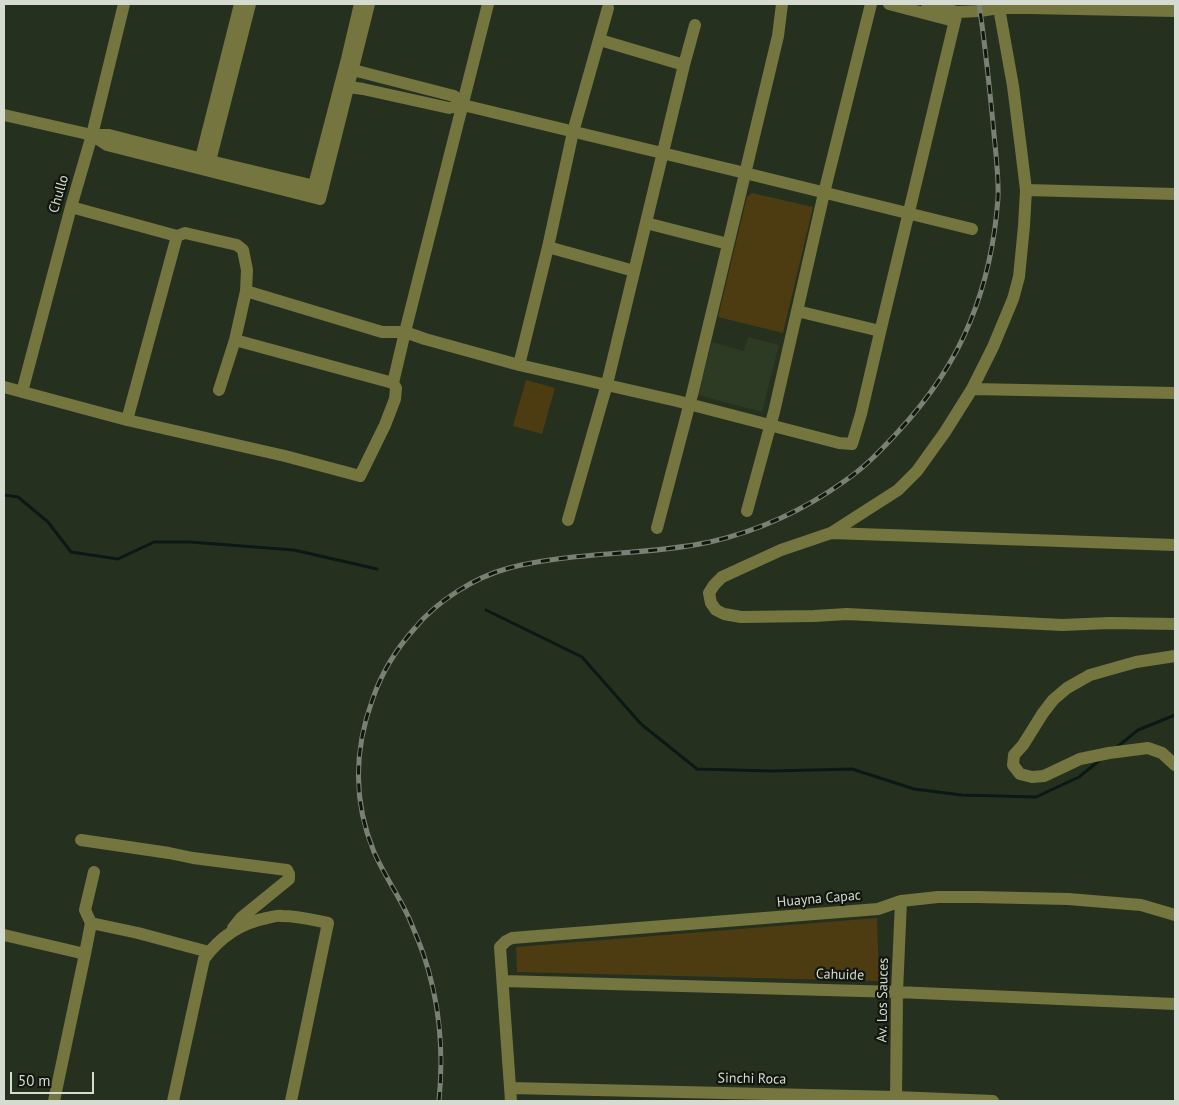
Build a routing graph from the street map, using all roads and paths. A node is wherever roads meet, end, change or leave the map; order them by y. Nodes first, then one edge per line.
1 (124, 4) edge
2 (240, 4) edge
3 (250, 4) edge
4 (360, 4) edge
5 (369, 4) edge
6 (488, 4) edge
7 (782, 4) edge
8 (871, 4) edge
9 (889, 4) edge
10 (927, 4) edge
11 (999, 6) edge
12 (608, 8) dead end
13 (1175, 11) edge
14 (956, 17) junction
15 (695, 25) dead end
16 (600, 40) junction
17 (684, 65) junction
18 (353, 70) junction
19 (349, 86) junction
20 (463, 105) junction
21 (4, 115) edge
22 (574, 132) junction
23 (92, 135) junction
24 (663, 154) junction
25 (203, 163) junction
26 (745, 173) junction
27 (1026, 190) junction
28 (316, 191) junction
29 (824, 193) junction
30 (1175, 194) edge
31 (71, 208) junction
32 (908, 213) junction
33 (646, 223) junction
34 (972, 229) dead end
35 (176, 236) junction
36 (728, 244) junction
37 (548, 247) junction
38 (634, 271) junction
39 (246, 291) junction
40 (797, 311) junction
41 (880, 331) junction
42 (405, 332) junction
43 (235, 340) junction
44 (519, 365) junction
45 (393, 383) junction
46 (607, 384) junction
47 (4, 387) edge
48 (972, 389) junction
49 (219, 390) dead end
50 (22, 392) junction
51 (1175, 393) edge
52 (690, 404) junction
53 (127, 420) junction
54 (770, 426) junction
55 (747, 511) dead end
56 (568, 520) dead end
57 (657, 528) dead end
58 (831, 533) junction
59 (1175, 545) edge
60 (1175, 624) edge
61 (1175, 656) edge
62 (1175, 765) edge
63 (81, 840) dead end
64 (94, 872) dead end
65 (901, 900) junction
66 (1175, 915) edge
67 (90, 923) junction
68 (230, 932) junction
69 (4, 935) edge
70 (209, 952) junction
71 (85, 954) junction
72 (503, 981) junction
73 (897, 992) junction
74 (1175, 1004) edge
75 (510, 1088) junction
76 (896, 1099) edge
77 (54, 1101) edge
78 (173, 1101) edge
79 (291, 1101) edge
80 (512, 1101) edge
81 (993, 1101) edge

1 - 23 street, Chullo
2 - 25 street
3 - 25 street
4 - 28 street
5 - 18 street
6 - 20 street
7 - 26 street
8 - 29 street
9 - 14 street
10 - 14 street
11 - 13 street
11 - 14 street
11 - 27 street
12 - 16 street
14 - 32 street
15 - 17 street
16 - 17 street
16 - 22 street
17 - 24 street
18 - 19 street
18 - 20 street
19 - 20 street
19 - 28 street
20 - 22 street
20 - 42 street
21 - 23 street
22 - 24 street
22 - 37 street
23 - 25 street
23 - 31 street, Chullo
24 - 26 street
24 - 33 street
25 - 28 street
26 - 29 street
26 - 36 street
27 - 30 street
27 - 48 street
29 - 32 street
29 - 40 street
31 - 35 street
31 - 50 street, Chullo
32 - 34 street
32 - 41 street
33 - 36 street
33 - 38 street
35 - 39 street
35 - 53 street
36 - 52 street
37 - 38 street
37 - 44 street
38 - 46 street
39 - 42 street
39 - 43 street
40 - 41 street
40 - 54 street
41 - 54 street
42 - 44 street
42 - 45 street
43 - 45 street
43 - 49 street
44 - 46 street
45 - 53 street
46 - 52 street
46 - 56 street
47 - 50 street
48 - 51 street
48 - 58 street
50 - 53 street
52 - 54 street
52 - 57 street
54 - 55 street
58 - 59 street
58 - 60 street
61 - 62 street
63 - 68 street
64 - 67 street
65 - 66 street, Huayna Capac
65 - 72 street, Huayna Capac
65 - 73 street, Av. Los Sauces
67 - 70 street
67 - 71 street
68 - 70 street
68 - 79 street
69 - 71 street
70 - 78 street
71 - 77 street
72 - 73 street, Cahuide
72 - 75 street
73 - 74 street, Cahuide
73 - 76 street, Av. Los Sauces
75 - 76 street, Sinchi Roca
75 - 80 street
76 - 81 street, Sinchi Roca

